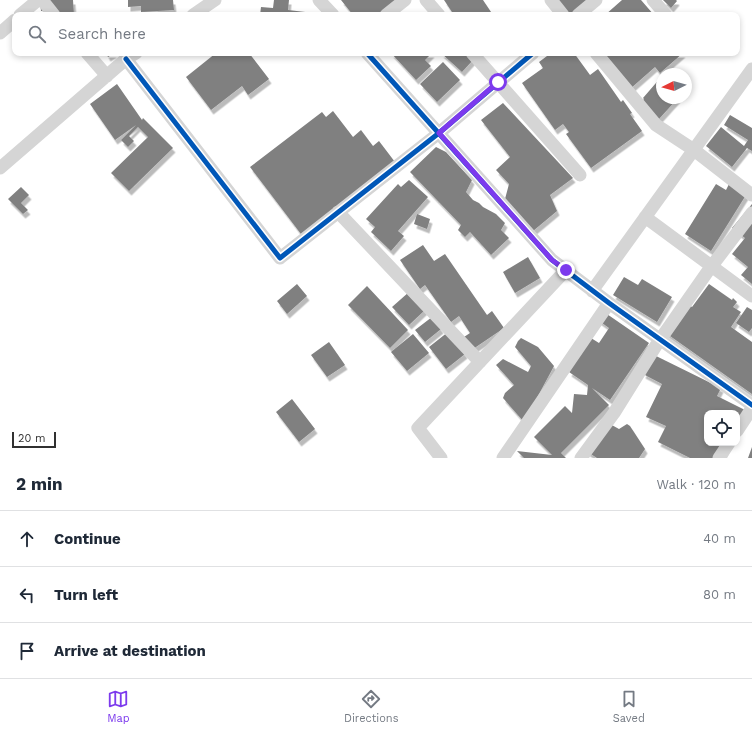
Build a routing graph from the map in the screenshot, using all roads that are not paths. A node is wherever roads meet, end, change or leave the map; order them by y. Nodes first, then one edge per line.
1 (38, 0) edge
2 (42, 0) edge
3 (319, 0) edge
4 (404, 0) edge
5 (426, 0) edge
6 (551, 0) edge
7 (596, 0) edge
8 (653, 0) edge
9 (212, 1) edge
10 (24, 12) edge
11 (52, 12) edge
12 (197, 12) edge
13 (330, 12) edge
14 (390, 12) edge
15 (436, 12) edge
16 (561, 12) edge
17 (582, 12) edge
18 (663, 12) edge
19 (12, 22) edge
20 (0, 32) edge
21 (90, 56) edge
22 (131, 56) edge
23 (370, 56) edge
24 (475, 56) edge
25 (529, 56) edge
26 (598, 56) edge
27 (752, 69) edge
28 (107, 76) junction
29 (498, 82) junction
30 (439, 133) junction
31 (694, 150) junction
32 (0, 168) edge
33 (580, 175) dead end
34 (752, 195) edge
35 (338, 212) junction
36 (752, 213) edge
37 (645, 217) junction
38 (712, 266) junction
39 (566, 270) junction
40 (592, 291) junction
41 (752, 296) edge
42 (609, 303) junction
43 (660, 339) junction
44 (480, 362) junction
45 (752, 405) edge
46 (752, 408) edge
47 (740, 426) edge
48 (727, 446) edge
49 (585, 456) edge
50 (441, 458) edge
51 (503, 458) edge
52 (718, 458) edge

1 - 10 street
2 - 11 street
3 - 13 street
4 - 14 street
5 - 15 street
6 - 16 street
7 - 17 street
8 - 18 street
9 - 12 street
19 - 20 street
21 - 28 street
22 - 28 street
22 - 35 street
23 - 30 street
24 - 29 street
25 - 29 street
26 - 31 street
27 - 31 street
28 - 32 street
29 - 30 street
29 - 33 street
30 - 35 street
30 - 39 street
31 - 34 street
31 - 37 street
35 - 44 street
36 - 38 street
37 - 38 street
37 - 40 street
38 - 41 street
38 - 43 street
39 - 40 street
39 - 44 street
40 - 42 street
42 - 43 street
42 - 51 street
43 - 45 street
43 - 49 street
44 - 50 street
46 - 47 street
48 - 52 street

